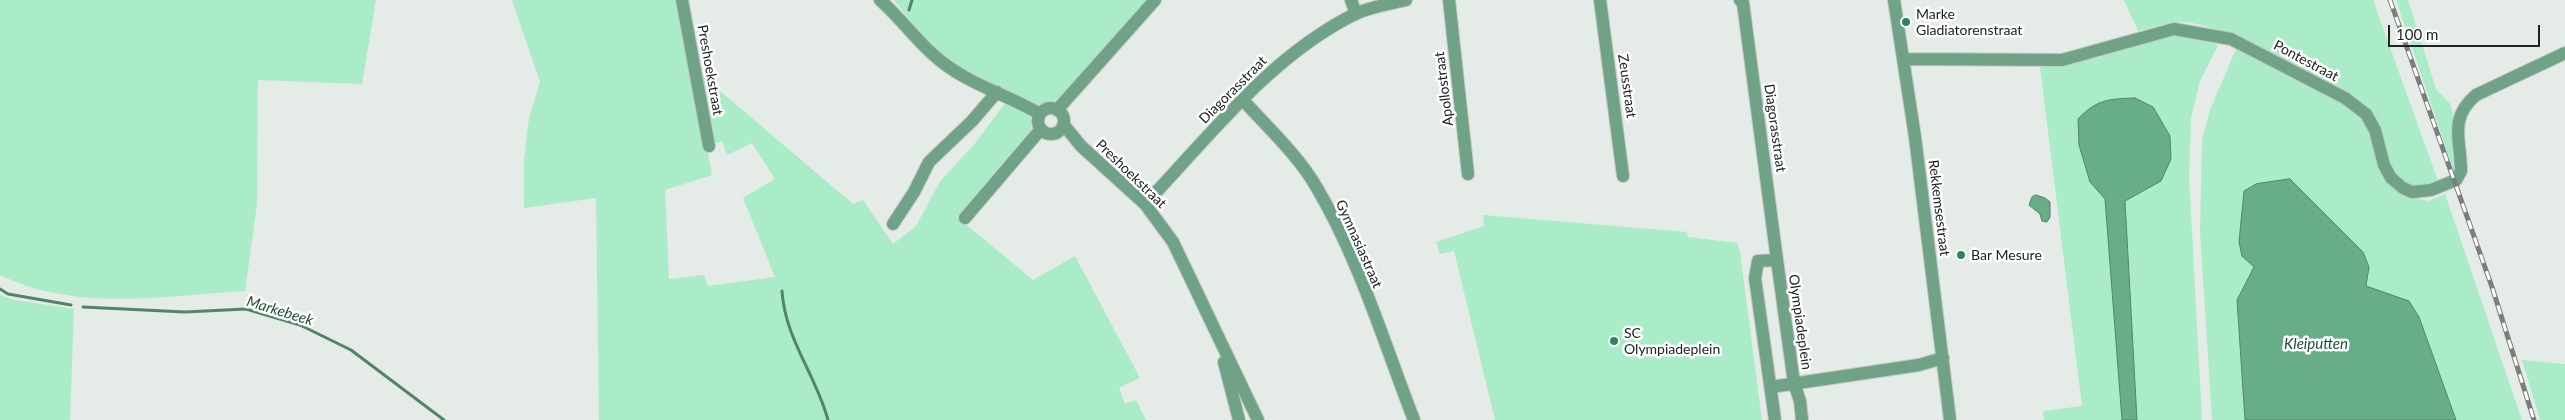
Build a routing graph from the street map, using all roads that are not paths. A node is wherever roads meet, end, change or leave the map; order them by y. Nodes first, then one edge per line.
1 (682, 0) edge
2 (880, 0) edge
3 (1155, 0) edge
4 (1351, 0) edge
5 (1406, 0) edge
6 (1449, 0) edge
7 (1600, 0) edge
8 (1740, 0) edge
9 (1894, 0) edge
10 (1356, 14) junction
11 (2565, 53) edge
12 (1904, 60) junction
13 (997, 92) junction
14 (1243, 100) junction
15 (1057, 110) junction
16 (1040, 114) junction
17 (1041, 129) junction
18 (1060, 129) junction
19 (709, 146) dead end
20 (1468, 174) dead end
21 (1623, 176) dead end
22 (1145, 204) junction
23 (965, 218) dead end
24 (893, 224) dead end
25 (1778, 260) junction
26 (1215, 330) junction
27 (1944, 363) junction
28 (1794, 383) junction
29 (1770, 387) junction
30 (1239, 420) edge
31 (1258, 420) edge
32 (1414, 420) edge
33 (1775, 420) edge
34 (1802, 420) edge
35 (1950, 420) edge

1 - 19 street, Preshoekstraat
2 - 13 street
3 - 15 street
4 - 10 street
5 - 10 street, Diagorasstraat
6 - 20 street, Apollostraat
7 - 21 street, Zeusstraat
8 - 25 street, Diagorasstraat
9 - 12 street, Rekkemsestraat
10 - 14 street, Diagorasstraat
11 - 12 street, Pontestraat
12 - 27 street, Rekkemsestraat
13 - 16 street
13 - 24 street
14 - 22 street, Diagorasstraat
14 - 32 street, Gymnasiastraat
15 - 16 street
15 - 18 street
16 - 17 street
17 - 18 street
17 - 23 street
18 - 22 street, Preshoekstraat
22 - 26 street, Preshoekstraat
25 - 28 street, Olympiadeplein
25 - 29 street, Olympiadeplein
26 - 30 street, Preshoekstraat
26 - 31 street, Preshoekstraat
27 - 28 street
27 - 35 street, Rekkemsestraat
28 - 29 street, Olympiadeplein
28 - 34 street, Olympiadeplein
29 - 33 street, Olympiadeplein

